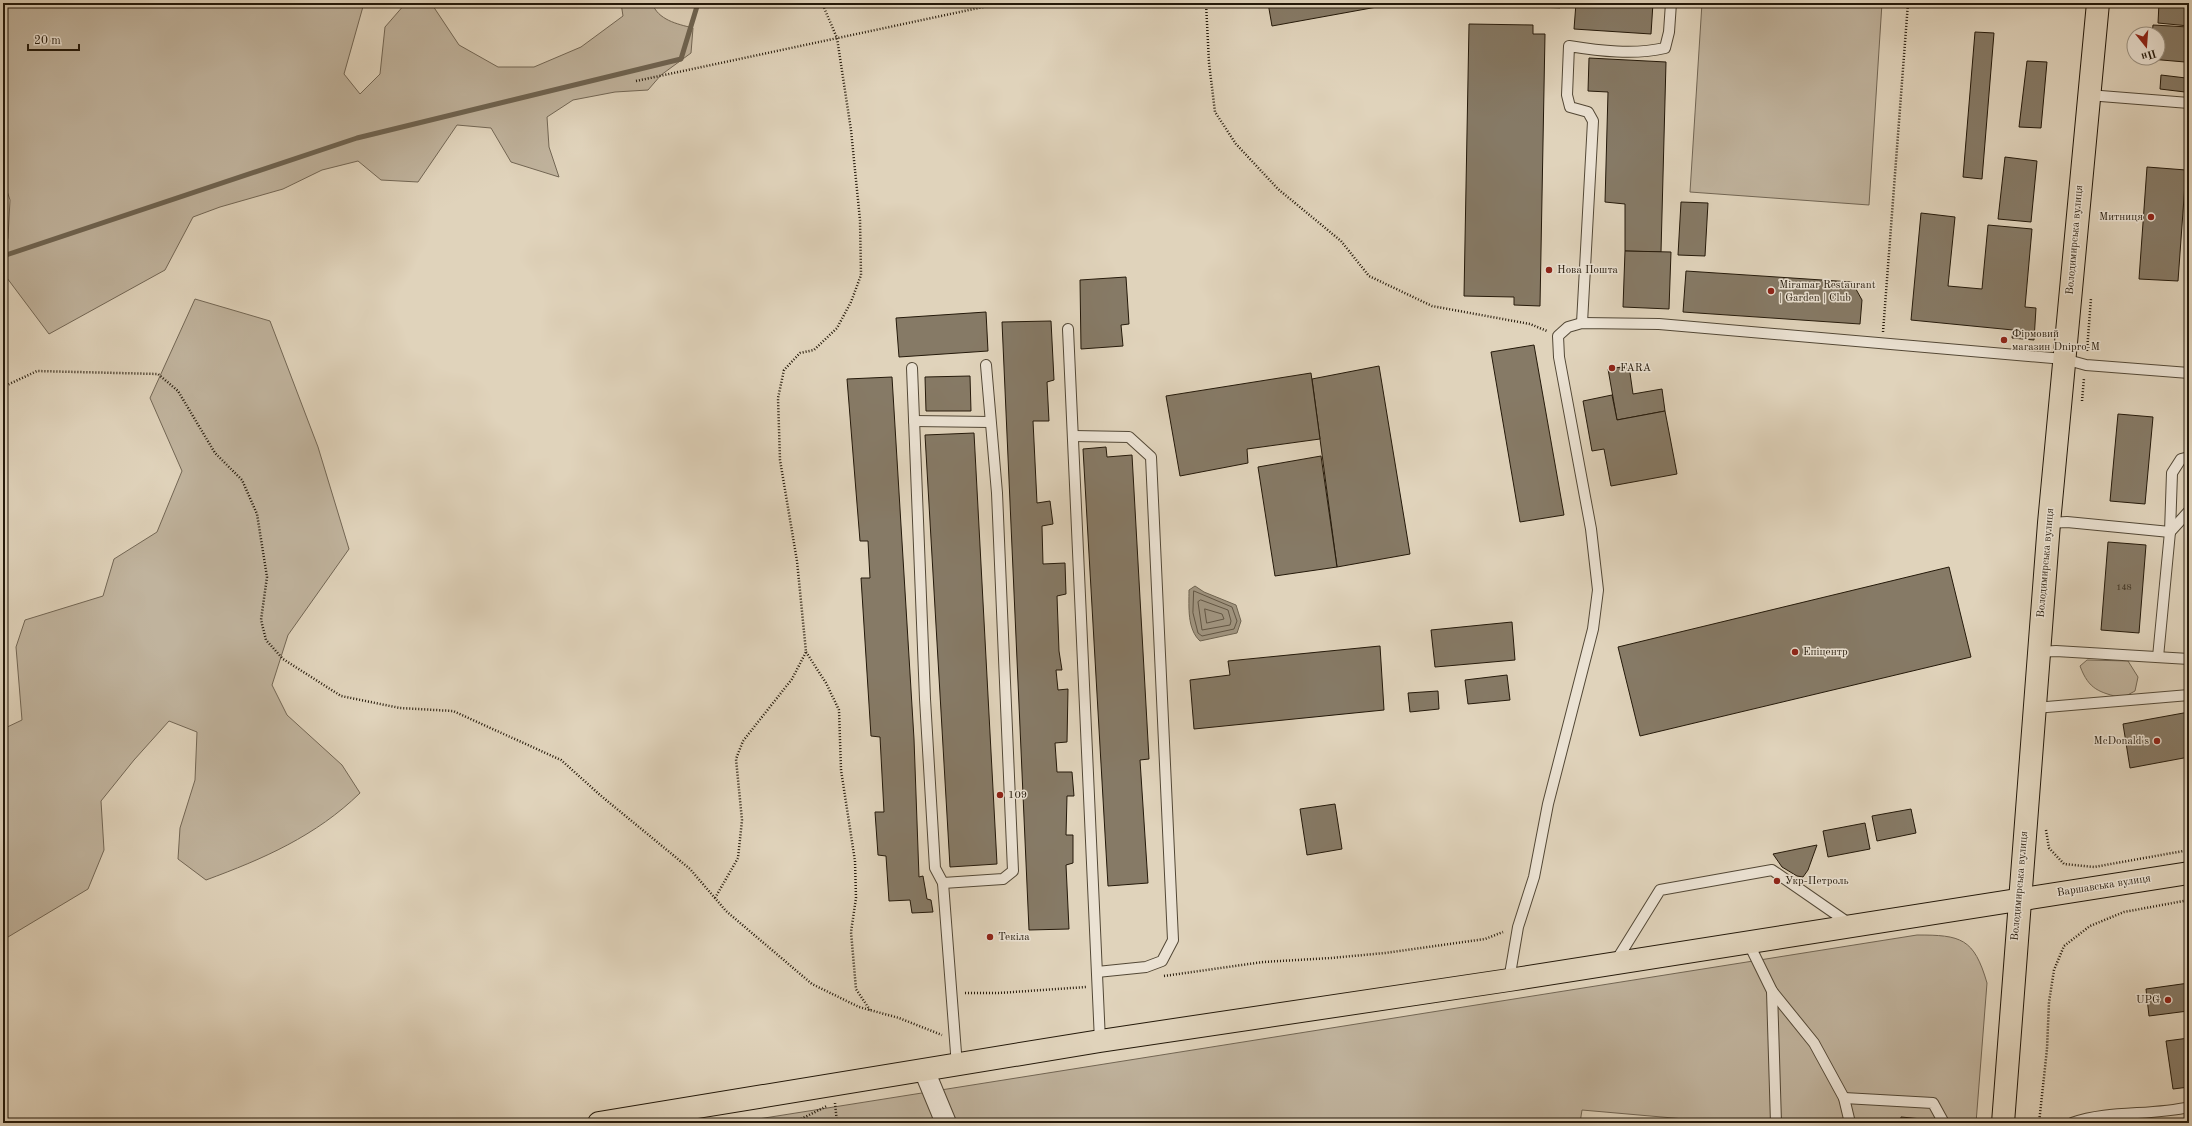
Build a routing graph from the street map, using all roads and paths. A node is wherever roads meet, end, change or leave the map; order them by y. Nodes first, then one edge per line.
1 (822, 3) edge
2 (1002, 3) edge
3 (1206, 3) edge
4 (1670, 3) edge
5 (1908, 3) edge
6 (2098, 3) edge
7 (837, 38) junction
8 (636, 81) dead end
9 (2088, 95) junction
10 (2189, 103) edge
11 (2092, 294) dead end
12 (1582, 323) junction
13 (1068, 329) dead end
14 (1558, 336) junction
15 (1882, 343) junction
16 (2064, 359) junction
17 (986, 365) dead end
18 (2086, 365) junction
19 (912, 368) dead end
20 (2189, 373) edge
21 (3, 387) edge
22 (2081, 404) dead end
23 (914, 421) junction
24 (990, 422) junction
25 (1074, 436) junction
26 (2189, 457) edge
27 (2189, 511) edge
28 (2049, 522) junction
29 (2170, 532) junction
30 (806, 652) junction
31 (2039, 652) junction
32 (2158, 657) junction
33 (2189, 659) edge
34 (2189, 695) edge
35 (2035, 708) junction
36 (2045, 828) dead end
37 (2189, 850) edge
38 (2189, 873) edge
39 (943, 883) junction
40 (715, 898) junction
41 (2019, 899) junction
42 (2189, 900) edge
43 (1851, 926) junction
44 (1518, 927) junction
45 (1748, 942) junction
46 (1615, 963) junction
47 (1097, 972) junction
48 (1160, 977) dead end
49 (1509, 980) junction
50 (1098, 986) junction
51 (1772, 991) junction
52 (950, 992) junction
53 (870, 1010) junction
54 (954, 1040) junction
55 (1100, 1041) junction
56 (957, 1066) junction
57 (924, 1070) junction
58 (1844, 1098) junction
59 (834, 1102) dead end
60 (2189, 1107) edge
61 (599, 1123) edge
62 (793, 1123) edge
63 (946, 1123) edge
64 (1776, 1123) edge
65 (1850, 1123) edge
66 (1944, 1123) edge
67 (2002, 1123) edge
68 (2039, 1123) edge
69 (2072, 1123) edge

1 - 7 path
2 - 7 path
3 - 14 path
4 - 12 lane
5 - 15 path
6 - 9 main road, Володимирська вулиця
7 - 8 path
7 - 30 path
9 - 10 lane
9 - 16 main road, Володимирська вулиця
11 - 18 path
12 - 14 lane
12 - 15 lane
13 - 25 lane
14 - 44 lane
15 - 16 lane
16 - 18 lane
16 - 28 main road, Володимирська вулиця
17 - 24 lane
18 - 20 lane
18 - 22 path
19 - 23 lane
21 - 40 path
23 - 24 lane
23 - 39 lane
24 - 39 lane
25 - 47 lane
25 - 47 lane
26 - 29 lane
27 - 29 lane
28 - 29 lane
28 - 31 main road, Володимирська вулиця
29 - 32 lane
30 - 40 path
30 - 53 path
31 - 32 lane
31 - 35 main road, Володимирська вулиця
32 - 33 lane
34 - 35 lane
35 - 41 main road, Володимирська вулиця
36 - 37 path
38 - 41 main road, Варшавська вулиця
39 - 52 lane
40 - 53 path
41 - 43 main road, Варшавська вулиця
41 - 67 main road, Володимирська вулиця
42 - 68 path
43 - 45 main road, Варшавська вулиця
43 - 46 lane
44 - 48 path
44 - 49 lane
45 - 46 main road, Варшавська вулиця
45 - 51 lane
46 - 49 main road, Варшавська вулиця
47 - 50 lane
49 - 55 main road, Варшавська вулиця
50 - 52 path
50 - 55 lane
51 - 58 lane
51 - 64 lane
52 - 54 lane
53 - 54 path
54 - 56 lane
55 - 56 main road, Варшавська вулиця
56 - 57 main road, Варшавська вулиця
57 - 61 main road, Варшавська вулиця
57 - 63 street
58 - 65 lane
58 - 66 lane
59 - 62 path
60 - 69 lane

